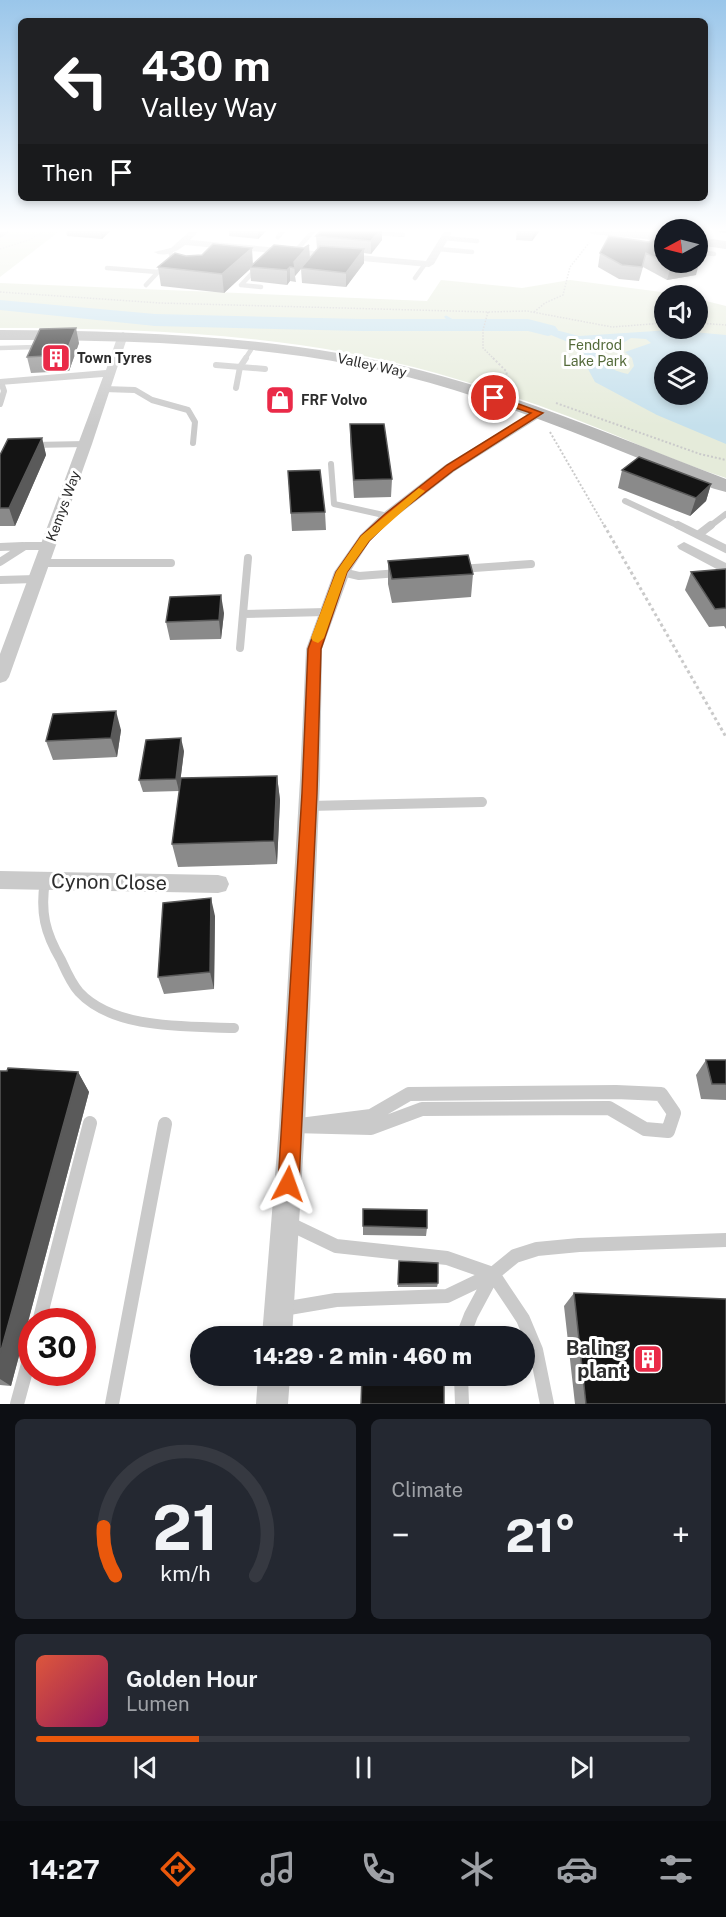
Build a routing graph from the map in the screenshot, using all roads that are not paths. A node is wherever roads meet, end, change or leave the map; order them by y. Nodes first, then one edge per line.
1 (0, 335) edge
2 (123, 335) junction
3 (254, 345) junction
4 (37, 347) edge
5 (0, 348) edge
6 (216, 365) dead end
7 (240, 367) junction
8 (265, 369) dead end
9 (110, 373) junction
10 (0, 382) edge
11 (236, 388) dead end
12 (104, 389) junction
13 (0, 404) edge
14 (547, 408) junction
15 (193, 443) dead end
16 (86, 444) junction
17 (29, 446) edge
18 (331, 464) dead end
19 (726, 486) edge
20 (625, 501) dead end
21 (726, 514) edge
22 (388, 516) junction
23 (698, 535) junction
24 (25, 546) junction
25 (48, 546) junction
26 (684, 546) dead end
27 (0, 547) edge
28 (726, 549) edge
29 (248, 558) dead end
30 (0, 562) edge
31 (42, 563) junction
32 (171, 563) dead end
33 (531, 564) dead end
34 (726, 569) edge
35 (451, 570) edge
36 (342, 572) junction
37 (405, 573) edge
38 (36, 579) junction
39 (0, 580) edge
40 (326, 612) junction
41 (243, 614) junction
42 (240, 648) dead end
43 (0, 677) edge
44 (482, 802) dead end
45 (309, 806) junction
46 (0, 880) edge
47 (45, 881) junction
48 (218, 884) dead end
49 (234, 1028) dead end
50 (90, 1123) dead end
51 (165, 1124) dead end
52 (292, 1126) junction
53 (285, 1222) junction
54 (726, 1240) edge
55 (493, 1274) junction
56 (43, 1308) edge
57 (279, 1309) junction
58 (278, 1326) edge
59 (467, 1326) edge
60 (23, 1386) edge
61 (273, 1386) edge
62 (461, 1386) edge
63 (18, 1404) edge
64 (112, 1404) edge
65 (272, 1404) edge
66 (462, 1404) edge
67 (547, 1404) edge

1 - 2 street, Valley Way
2 - 3 street, Valley Way
2 - 9 street, Kemys Way
3 - 7 lane
3 - 14 street, Valley Way
4 - 5 lane
6 - 7 lane
7 - 8 lane
7 - 11 lane
9 - 10 street
9 - 12 street, Kemys Way
10 - 13 lane
12 - 15 lane
12 - 16 street, Kemys Way
14 - 19 street, Valley Way
14 - 22 street
16 - 17 lane
16 - 25 street, Kemys Way
18 - 22 lane
20 - 23 lane
21 - 23 lane
22 - 36 street
23 - 28 lane
24 - 25 lane
24 - 27 lane
24 - 30 lane
25 - 31 street, Kemys Way
26 - 34 street
29 - 41 lane
31 - 32 lane
31 - 38 street, Kemys Way
33 - 35 lane
36 - 37 lane
36 - 40 street
38 - 39 lane
38 - 43 street, Kemys Way
40 - 41 lane
40 - 45 street
41 - 42 lane
44 - 45 lane
45 - 52 street
46 - 47 street, Cynon Close
47 - 48 street, Cynon Close
47 - 49 lane
50 - 56 lane
51 - 64 lane
52 - 52 lane
52 - 53 street
53 - 55 lane
53 - 57 street
54 - 55 lane
55 - 57 lane
55 - 59 lane
55 - 67 lane
57 - 58 street
60 - 63 lane
61 - 65 street
62 - 66 lane

